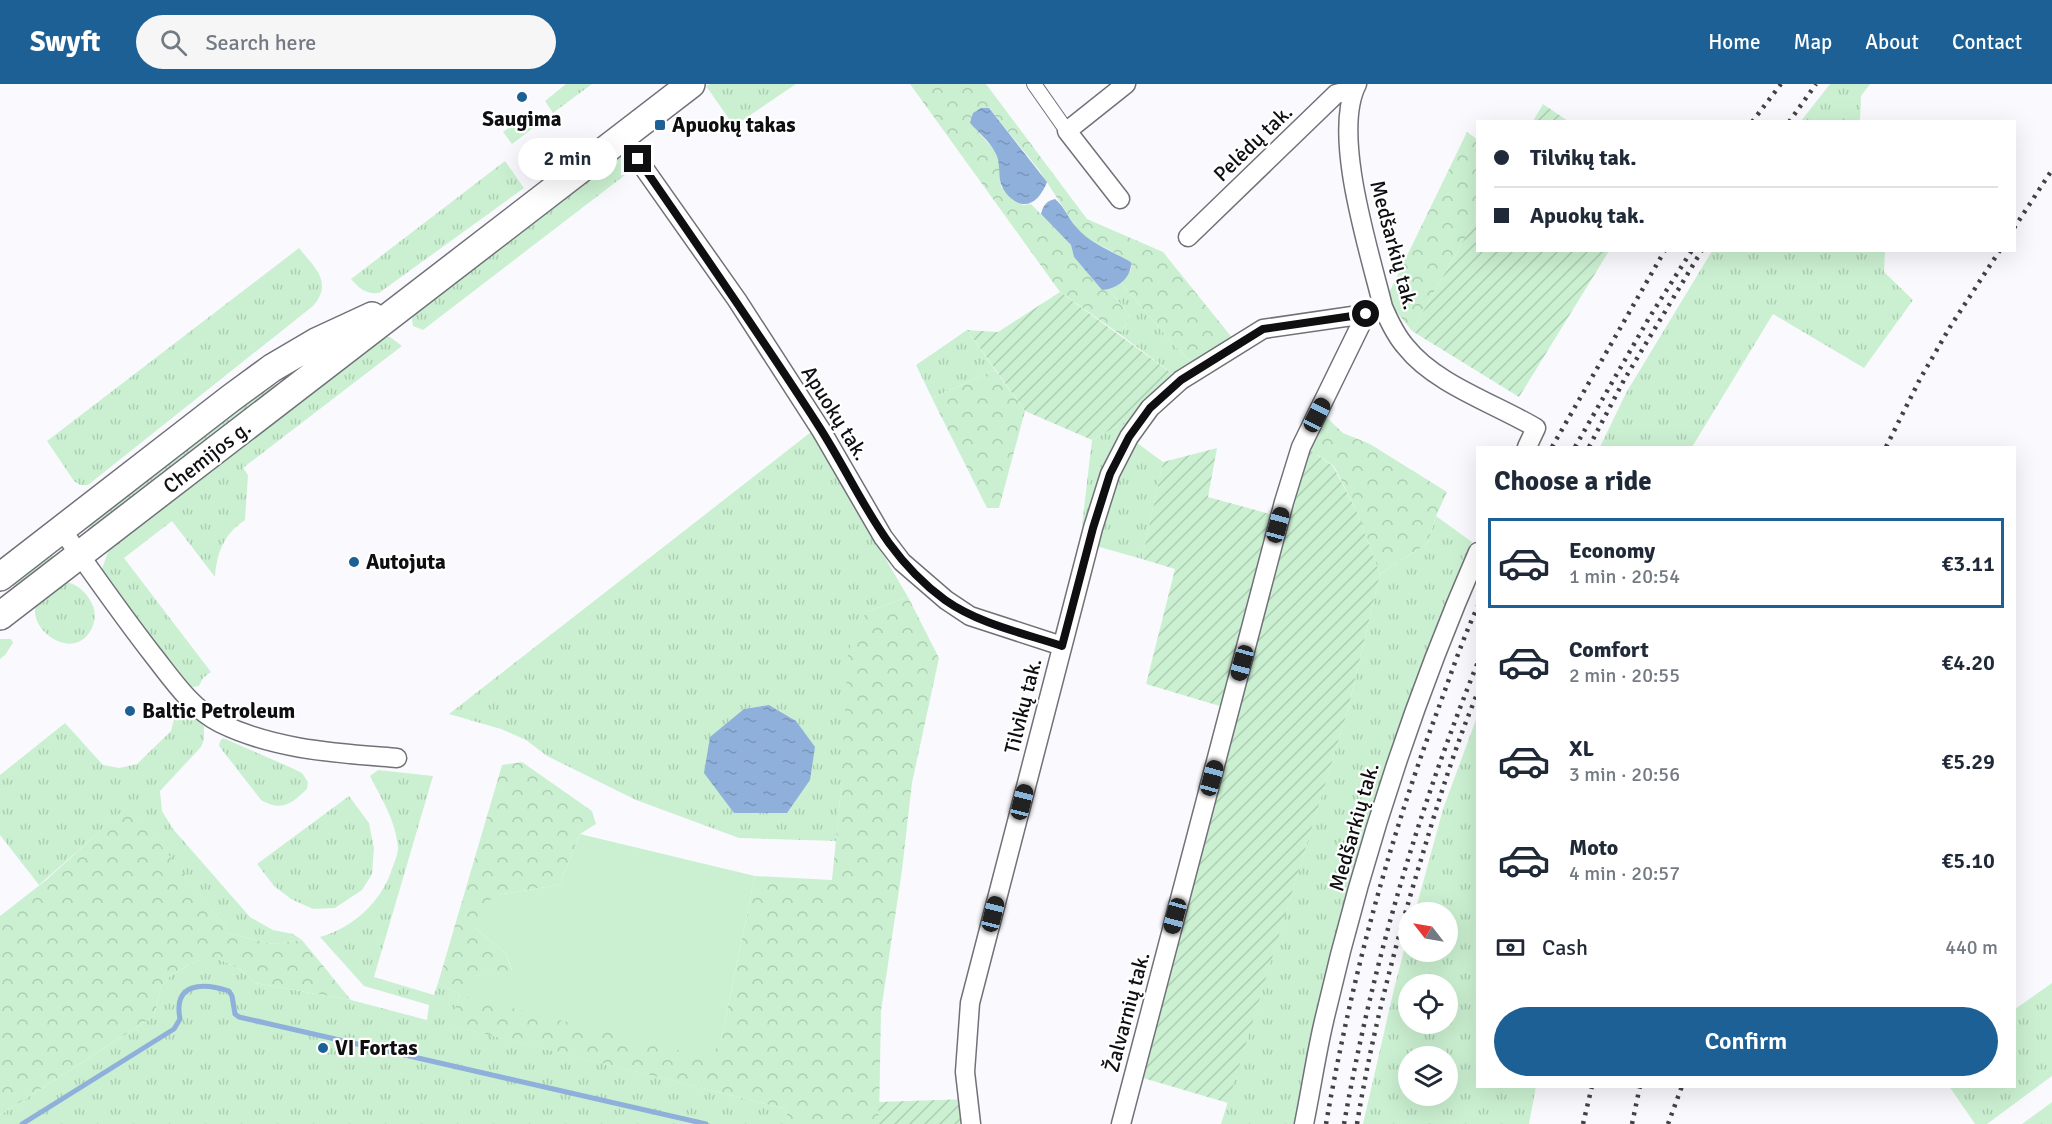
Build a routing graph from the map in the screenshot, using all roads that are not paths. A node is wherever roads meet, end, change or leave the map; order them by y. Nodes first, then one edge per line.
1 (691, 84) edge
2 (1034, 84) edge
3 (1126, 84) edge
4 (1354, 88) edge
5 (1067, 131) junction
6 (622, 137) junction
7 (1120, 199) dead end
8 (1188, 237) dead end
9 (414, 296) junction
10 (1374, 310) junction
11 (1527, 446) edge
12 (62, 530) junction
13 (80, 555) junction
14 (1476, 557) edge
15 (0, 577) edge
16 (0, 616) edge
17 (1062, 646) junction
18 (398, 758) dead end
19 (971, 1124) edge
20 (1121, 1124) edge
21 (1304, 1124) edge

1 - 6 main road, Chemijos g.
2 - 5 street
3 - 5 street
4 - 8 street, Pelėdų tak.
4 - 10 street, Medšarkių tak.
5 - 7 street
6 - 9 main road, Chemijos g.
6 - 17 street, Apuokų tak.
9 - 12 main road, Chemijos g.
9 - 13 main road, Chemijos g.
10 - 11 street, Medšarkių tak.
10 - 17 street, Tilvikų tak.
10 - 20 street, Žalvarnių tak.
12 - 13 street
12 - 15 main road, Chemijos g.
13 - 16 main road, Chemijos g.
13 - 18 street
14 - 21 street, Medšarkių tak.
17 - 19 street, Tilvikų tak.

